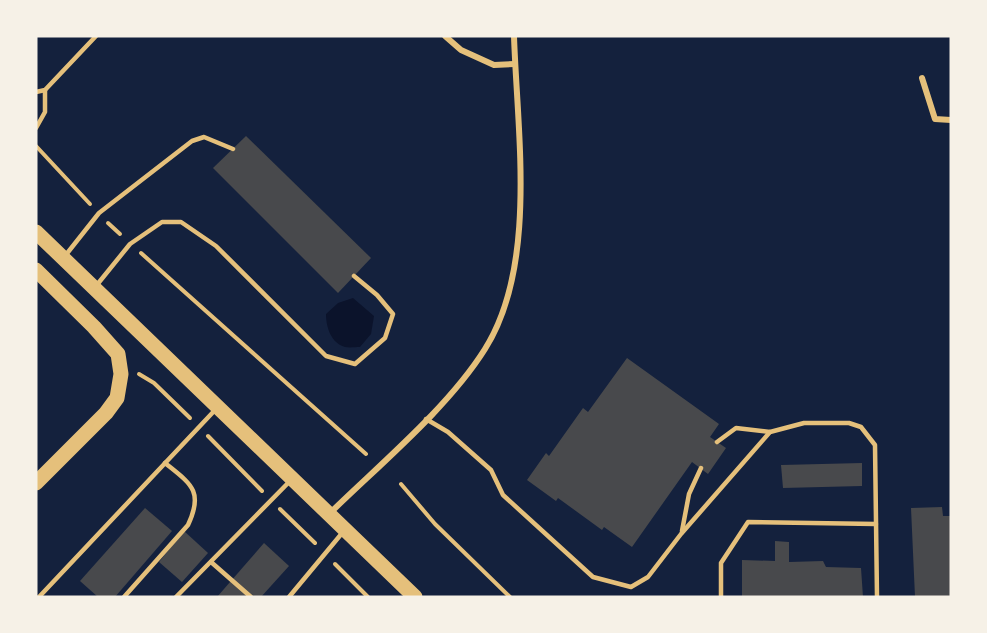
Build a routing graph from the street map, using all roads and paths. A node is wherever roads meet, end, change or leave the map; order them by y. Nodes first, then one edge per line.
1 (96, 36) edge
2 (446, 36) edge
3 (514, 36) edge
4 (515, 64) junction
5 (922, 78) dead end
6 (45, 90) junction
7 (36, 92) edge
8 (951, 120) edge
9 (36, 128) edge
10 (36, 146) edge
11 (233, 149) dead end
12 (99, 213) junction
13 (36, 232) edge
14 (130, 244) junction
15 (63, 258) junction
16 (36, 270) edge
17 (354, 276) dead end
18 (94, 288) junction
19 (218, 407) junction
20 (426, 419) junction
21 (770, 432) junction
22 (717, 442) dead end
23 (366, 454) dead end
24 (165, 463) junction
25 (701, 468) dead end
26 (292, 479) junction
27 (36, 483) edge
28 (401, 484) dead end
29 (328, 514) junction
30 (876, 524) junction
31 (345, 530) junction
32 (681, 534) junction
33 (211, 562) junction
34 (39, 597) edge
35 (124, 597) edge
36 (176, 597) edge
37 (251, 597) edge
38 (289, 597) edge
39 (415, 597) edge
40 (510, 597) edge
41 (721, 597) edge
42 (877, 597) edge

1 - 6 lane
2 - 4 street
3 - 4 street
4 - 20 street
5 - 8 street
6 - 7 lane
6 - 9 lane
10 - 12 path
11 - 12 lane
12 - 14 path
12 - 15 lane
13 - 15 main road
14 - 17 lane
14 - 18 lane
14 - 23 path
15 - 18 main road
16 - 27 main road
18 - 19 main road
19 - 24 lane
19 - 26 main road
20 - 29 street
20 - 32 lane
21 - 22 lane
21 - 30 lane
21 - 32 lane
24 - 34 lane
24 - 35 lane
25 - 32 lane
26 - 29 main road
26 - 33 lane
28 - 40 path
29 - 31 main road
30 - 41 lane
30 - 42 lane
31 - 38 lane
31 - 39 main road
33 - 36 lane
33 - 37 lane

